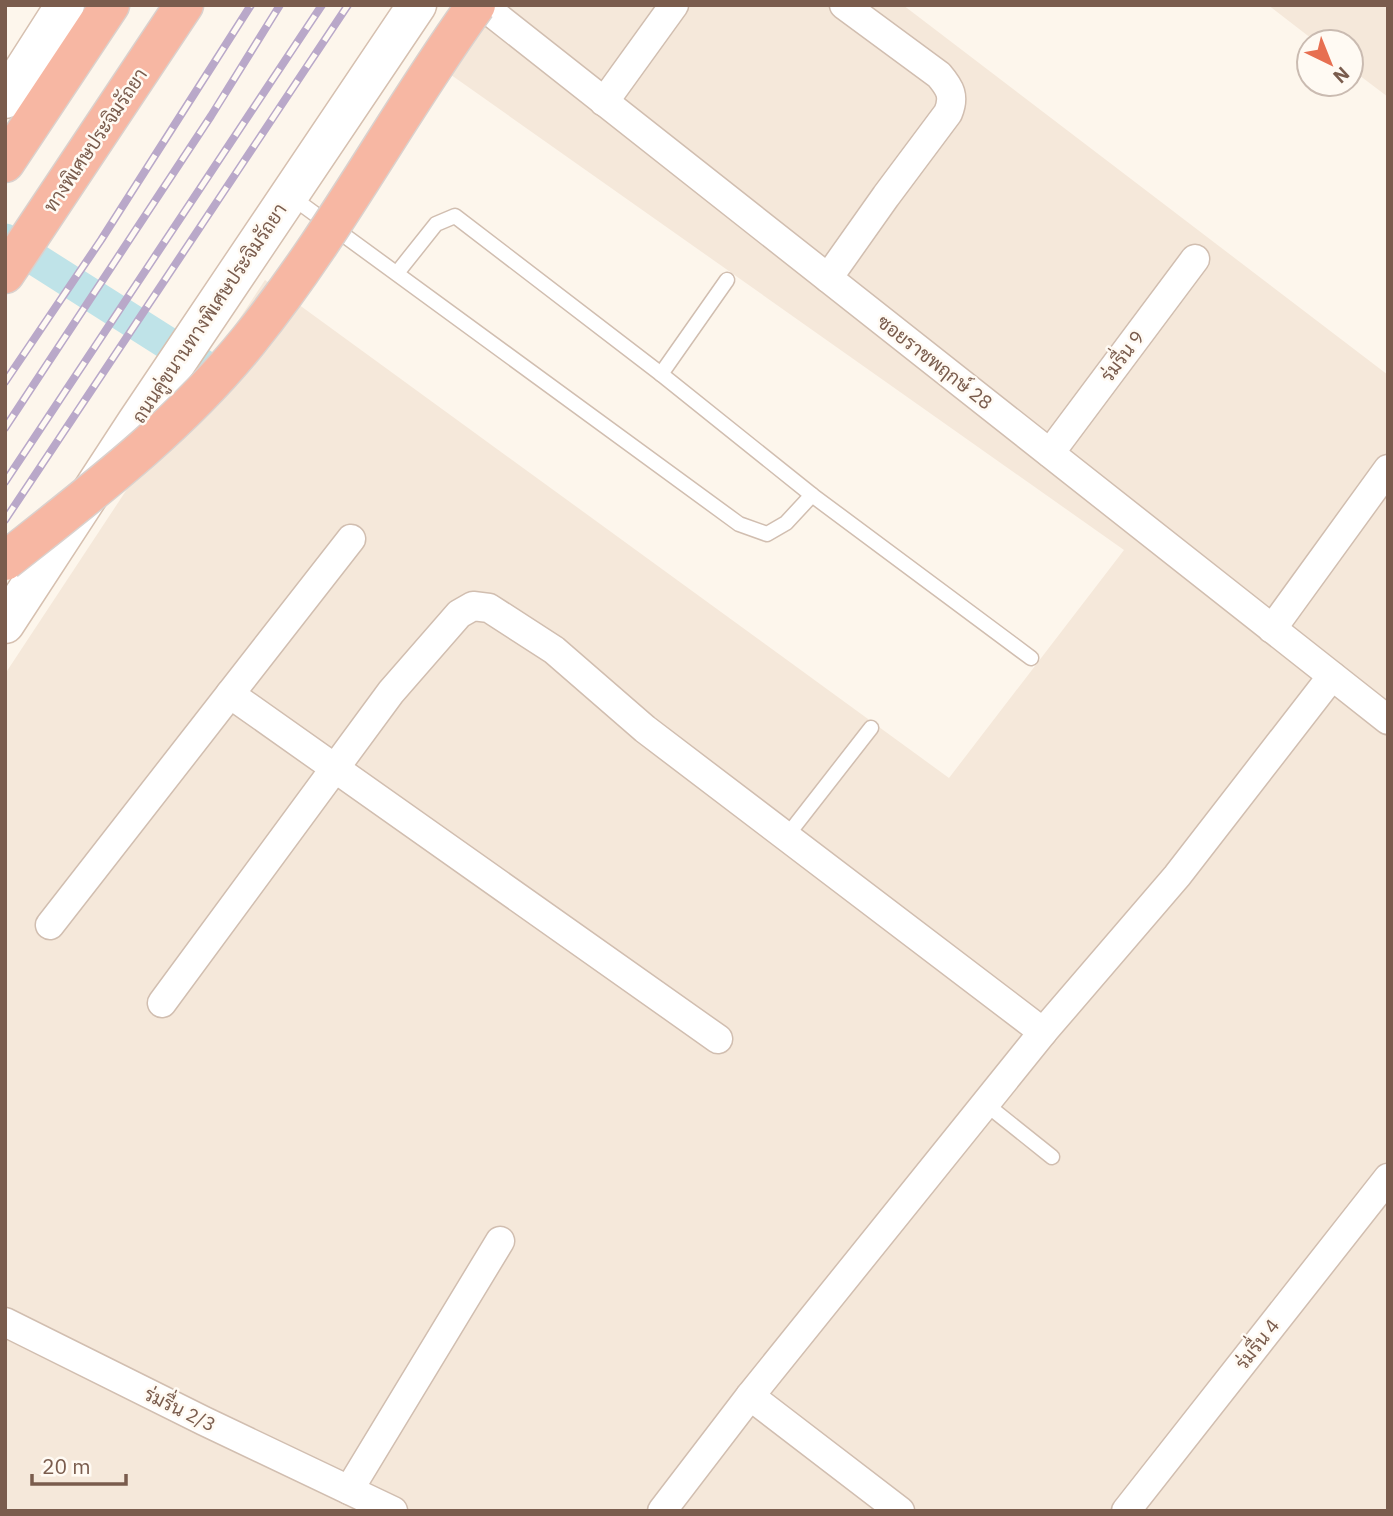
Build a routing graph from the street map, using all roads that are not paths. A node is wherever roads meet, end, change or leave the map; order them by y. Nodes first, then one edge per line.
1 (65, 5) edge
2 (110, 5) edge
3 (184, 5) edge
4 (417, 5) edge
5 (476, 5) edge
6 (482, 5) edge
7 (674, 5) edge
8 (844, 5) edge
9 (5, 99) edge
10 (604, 102) junction
11 (5, 163) edge
12 (288, 194) junction
13 (1195, 259) dead end
14 (397, 273) junction
15 (5, 274) edge
16 (828, 278) junction
17 (727, 280) dead end
18 (662, 373) junction
19 (1050, 453) junction
20 (1388, 470) edge
21 (812, 495) junction
22 (351, 539) dead end
23 (5, 561) edge
24 (5, 624) edge
25 (1272, 629) junction
26 (1031, 658) dead end
27 (1332, 676) junction
28 (230, 694) junction
29 (1388, 720) edge
30 (871, 729) dead end
31 (334, 769) junction
32 (786, 837) junction
33 (50, 925) dead end
34 (162, 1003) dead end
35 (1043, 1032) junction
36 (718, 1039) dead end
37 (987, 1105) junction
38 (1052, 1157) dead end
39 (1388, 1178) edge
40 (500, 1241) dead end
41 (5, 1322) edge
42 (750, 1396) junction
43 (349, 1490) junction
44 (393, 1511) edge
45 (662, 1511) edge
46 (900, 1511) edge
47 (1126, 1511) edge

1 - 9 main road
2 - 11 highway
3 - 15 highway, ทางพิเศษประจิมรัถยา
4 - 12 main road, ถนนคู่ขนานทางพิเศษประจิมรัถยา
5 - 23 highway, bridge
6 - 10 street, ซอยราชพฤกษ์ 28
7 - 10 street
8 - 16 street
10 - 16 street, ซอยราชพฤกษ์ 28
12 - 14 lane
12 - 24 main road, ถนนคู่ขนานทางพิเศษประจิมรัถยา
13 - 19 street, ร่มรื่น 9
14 - 18 lane
14 - 21 lane
16 - 19 street, ซอยราชพฤกษ์ 28
17 - 18 lane
18 - 21 lane
19 - 25 street, ซอยราชพฤกษ์ 28
20 - 25 street
21 - 26 lane
22 - 28 street
25 - 27 street, ซอยราชพฤกษ์ 28
27 - 29 street, ซอยราชพฤกษ์ 28
27 - 35 street
28 - 31 street
28 - 33 street
30 - 32 lane
31 - 32 street
31 - 34 street
31 - 36 street
32 - 35 street
35 - 37 street
37 - 38 lane
37 - 42 street
39 - 47 street, ร่มรื่น 4
40 - 43 street
41 - 43 street, ร่มรื่น 2/3
42 - 45 street
42 - 46 street
43 - 44 street, ร่มรื่น 2/3

